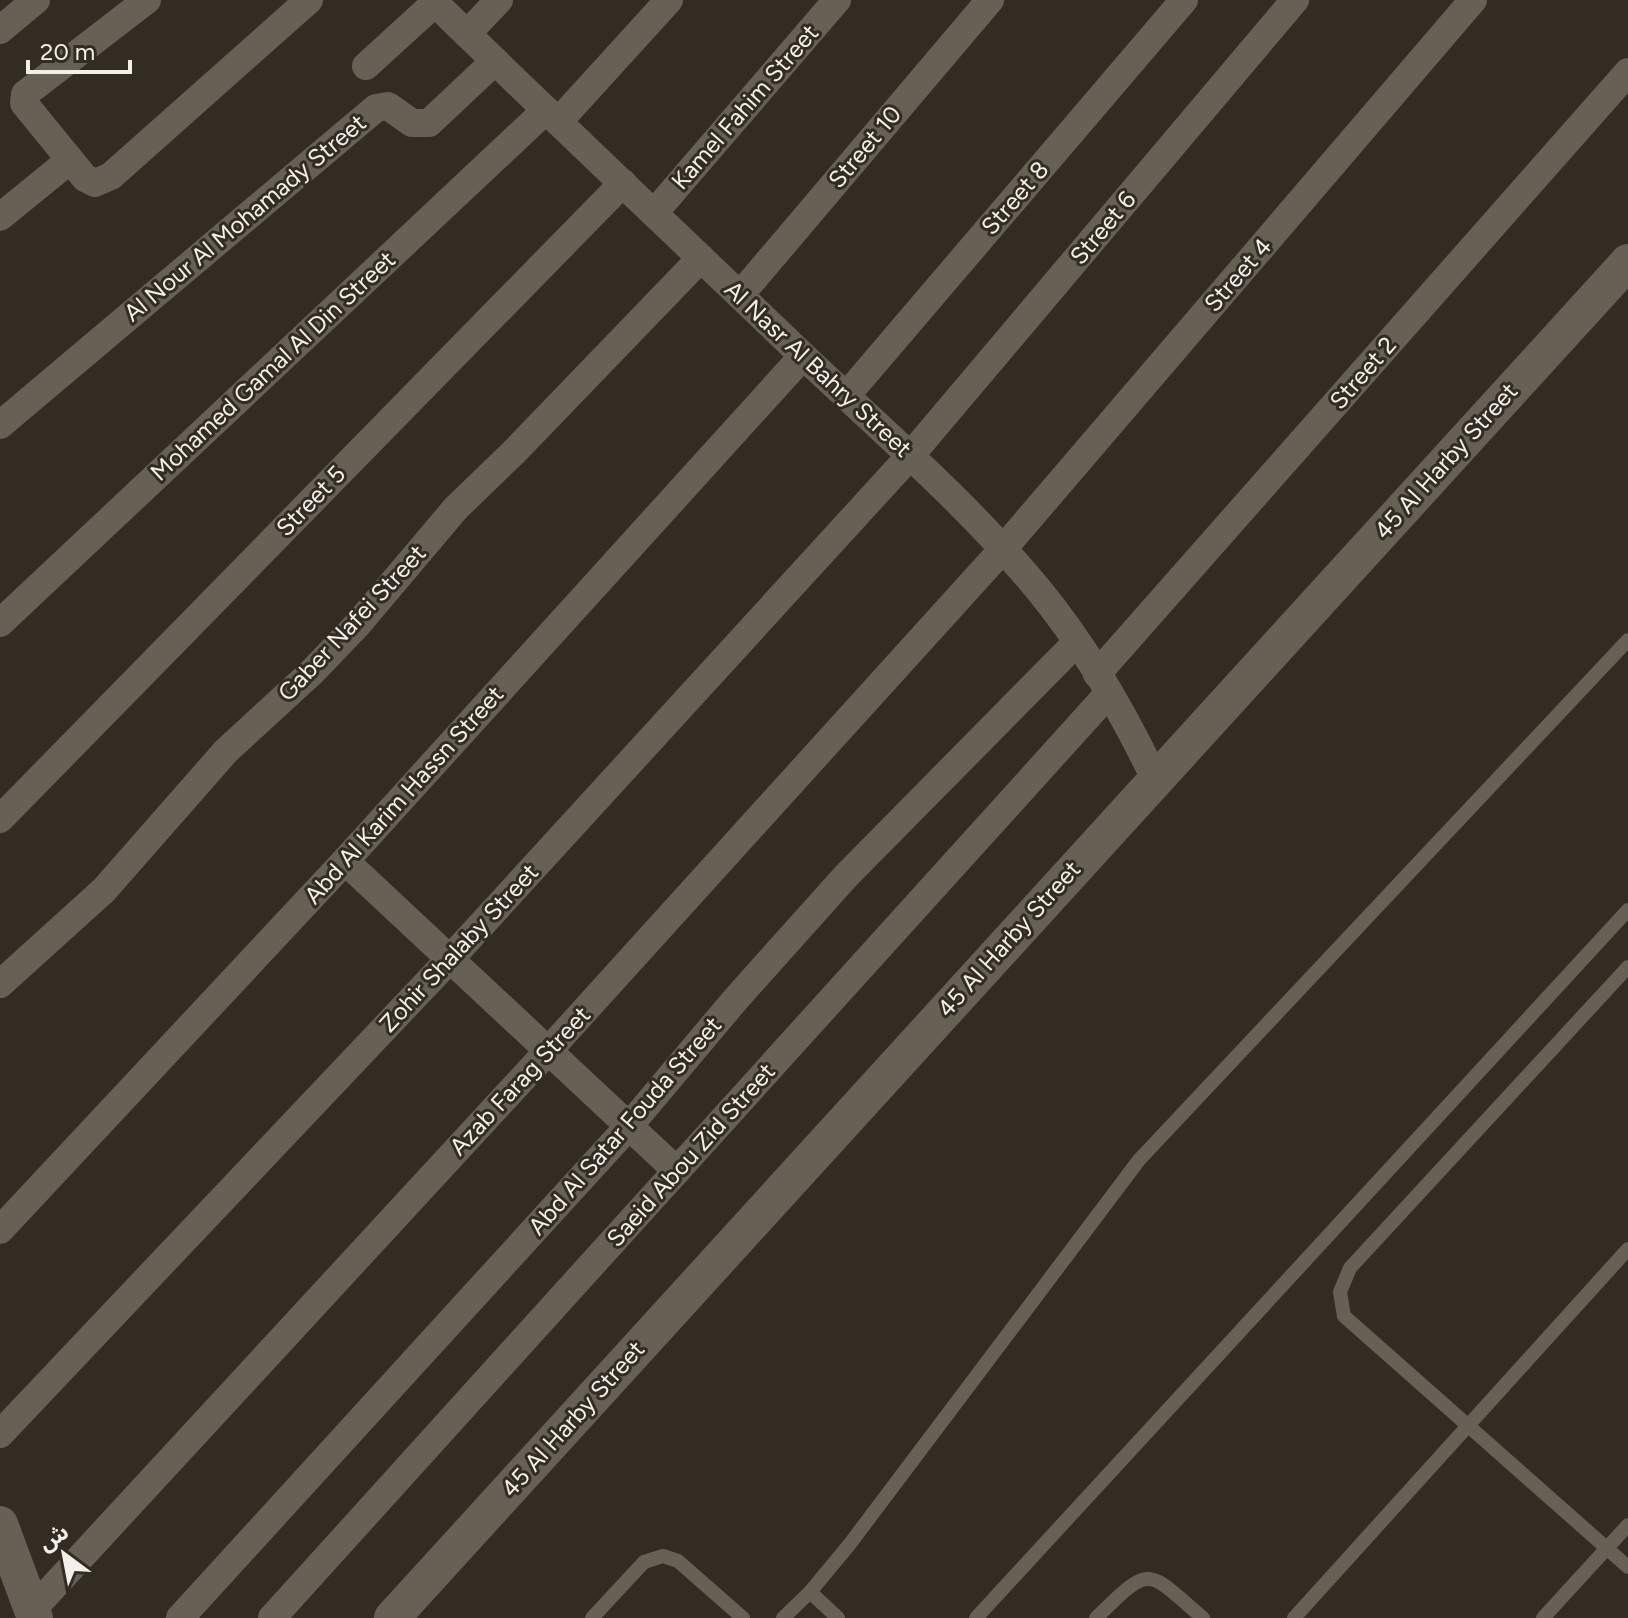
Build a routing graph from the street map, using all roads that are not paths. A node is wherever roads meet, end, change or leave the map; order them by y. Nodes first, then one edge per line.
1 (36, 0) edge
2 (147, 0) edge
3 (309, 0) edge
4 (499, 0) edge
5 (669, 0) edge
6 (837, 0) edge
7 (990, 0) edge
8 (1184, 0) edge
9 (1295, 0) edge
10 (1473, 0) edge
11 (434, 2) edge
12 (0, 30) edge
13 (467, 34) junction
14 (495, 61) junction
15 (366, 66) dead end
16 (1628, 72) edge
17 (552, 116) junction
18 (70, 160) junction
19 (623, 183) junction
20 (654, 213) junction
21 (0, 217) edge
22 (701, 258) junction
23 (1628, 262) edge
24 (740, 295) junction
25 (803, 356) junction
26 (846, 396) junction
27 (0, 425) edge
28 (910, 456) junction
29 (1003, 549) junction
30 (0, 623) edge
31 (1628, 640) edge
32 (1077, 642) junction
33 (1103, 683) junction
34 (1155, 779) junction
35 (0, 819) edge
36 (345, 861) junction
37 (1628, 910) edge
38 (450, 959) junction
39 (1628, 967) edge
40 (0, 984) edge
41 (548, 1051) junction
42 (629, 1126) junction
43 (677, 1171) junction
44 (0, 1230) edge
45 (1628, 1249) edge
46 (1469, 1427) junction
47 (0, 1434) edge
48 (1628, 1525) edge
49 (1, 1529) edge
50 (1607, 1548) junction
51 (1628, 1567) edge
52 (810, 1592) junction
53 (34, 1614) edge
54 (180, 1618) edge
55 (272, 1618) edge
56 (392, 1618) edge
57 (592, 1618) edge
58 (743, 1618) edge
59 (783, 1618) edge
60 (838, 1618) edge
61 (976, 1618) edge
62 (1096, 1618) edge
63 (1203, 1618) edge
64 (1294, 1618) edge
65 (1543, 1618) edge

1 - 12 street
2 - 18 street
3 - 18 street
4 - 13 street
5 - 17 street, Mohamed Gamal Al Din Street
6 - 20 street, Kamel Fahim Street
7 - 24 street, Street 10
8 - 26 street, Street 8
9 - 28 street, Street 6
10 - 29 street, Street 4
11 - 13 street, Al Nasr Al Bahry Street
11 - 15 street
13 - 14 street, Al Nasr Al Bahry Street
14 - 17 street, Al Nasr Al Bahry Street
14 - 27 street, Al Nour Al Mohamady Street
16 - 33 street, Street 2
17 - 19 street, Al Nasr Al Bahry Street
17 - 30 street, Mohamed Gamal Al Din Street
18 - 21 street
19 - 20 street, Al Nasr Al Bahry Street
19 - 35 street, Street 5
20 - 22 street, Al Nasr Al Bahry Street
22 - 24 street, Al Nasr Al Bahry Street
22 - 40 street, Gaber Nafei Street
23 - 34 street, 45 Al Harby Street
24 - 25 street, Al Nasr Al Bahry Street
25 - 26 street, Al Nasr Al Bahry Street
25 - 36 street, Abd Al Karim Hassn Street
26 - 28 street, Al Nasr Al Bahry Street
28 - 29 street, Al Nasr Al Bahry Street
28 - 38 street, Zohir Shalaby Street
29 - 32 street, Al Nasr Al Bahry Street
29 - 41 street, Azab Farag Street
31 - 52 lane
32 - 33 street, Al Nasr Al Bahry Street
32 - 42 street, Abd Al Satar Fouda Street
33 - 34 street, Al Nasr Al Bahry Street
33 - 43 street, Saeid Abou Zid Street
34 - 56 street, 45 Al Harby Street
36 - 38 street
36 - 44 street, Abd Al Karim Hassn Street
37 - 61 lane
38 - 41 street
38 - 47 street, Zohir Shalaby Street
39 - 46 lane
41 - 42 street
41 - 53 street, Azab Farag Street
42 - 43 street
42 - 54 street, Abd Al Satar Fouda Street
43 - 55 street, Saeid Abou Zid Street
45 - 46 lane
46 - 50 lane
46 - 64 lane
48 - 50 lane
49 - 53 street
50 - 51 lane
50 - 65 lane
52 - 59 lane
52 - 60 lane
57 - 58 lane
62 - 63 lane

